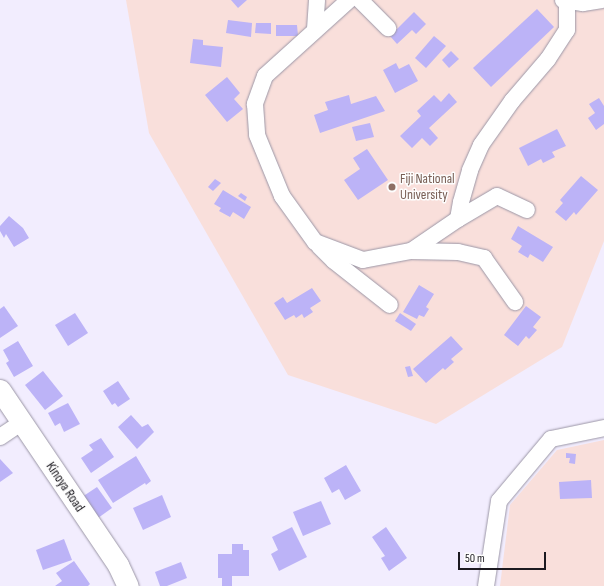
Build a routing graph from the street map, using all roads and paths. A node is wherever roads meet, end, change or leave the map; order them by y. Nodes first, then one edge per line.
1 (317, 0) edge
2 (349, 0) edge
3 (360, 0) edge
4 (565, 0) edge
5 (602, 0) edge
6 (388, 28) dead end
7 (316, 29) junction
8 (527, 210) dead end
9 (458, 219) junction
10 (315, 242) junction
11 (411, 251) junction
12 (515, 302) dead end
13 (390, 305) dead end
14 (0, 390) edge
15 (21, 423) junction
16 (604, 428) edge
17 (0, 437) edge
18 (128, 586) edge
19 (486, 586) edge

1 - 7 street
2 - 7 street
3 - 6 street
4 - 5 street
4 - 9 street
7 - 10 street
8 - 9 street
9 - 11 street
10 - 11 street
10 - 13 street
11 - 12 street
14 - 15 main road, Kinoya Road
15 - 17 street
15 - 18 main road, Kinoya Road
16 - 19 street

